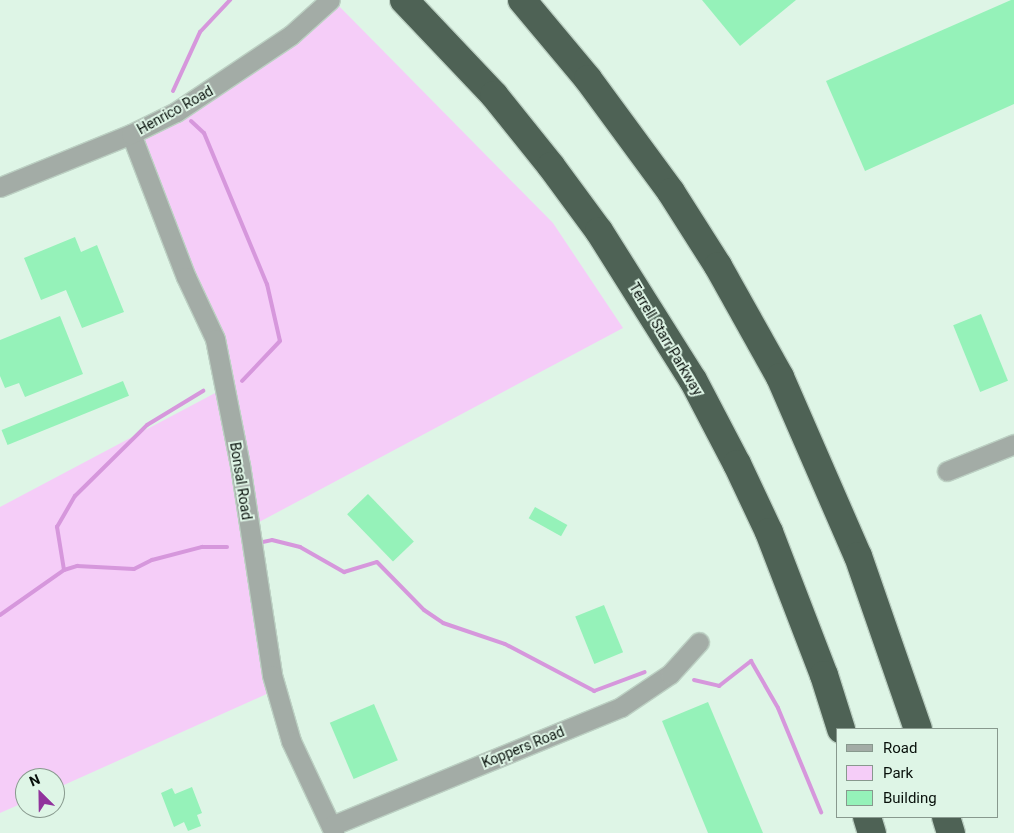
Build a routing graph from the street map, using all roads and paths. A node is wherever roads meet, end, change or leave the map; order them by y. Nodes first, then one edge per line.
1 (330, 0) edge
2 (404, 0) edge
3 (522, 0) edge
4 (131, 134) junction
5 (0, 187) edge
6 (1014, 444) edge
7 (948, 471) dead end
8 (700, 642) dead end
9 (841, 728) edge
10 (918, 728) edge
11 (867, 818) edge
12 (946, 818) edge
13 (333, 830) edge
14 (872, 833) edge
15 (951, 833) edge

1 - 4 street, Henrico Road
2 - 9 highway, Terrell Starr Parkway
3 - 10 highway
4 - 5 street, Henrico Road
4 - 13 street, Bonsal Road
6 - 7 street
8 - 13 street, Koppers Road
11 - 14 highway
12 - 15 highway

